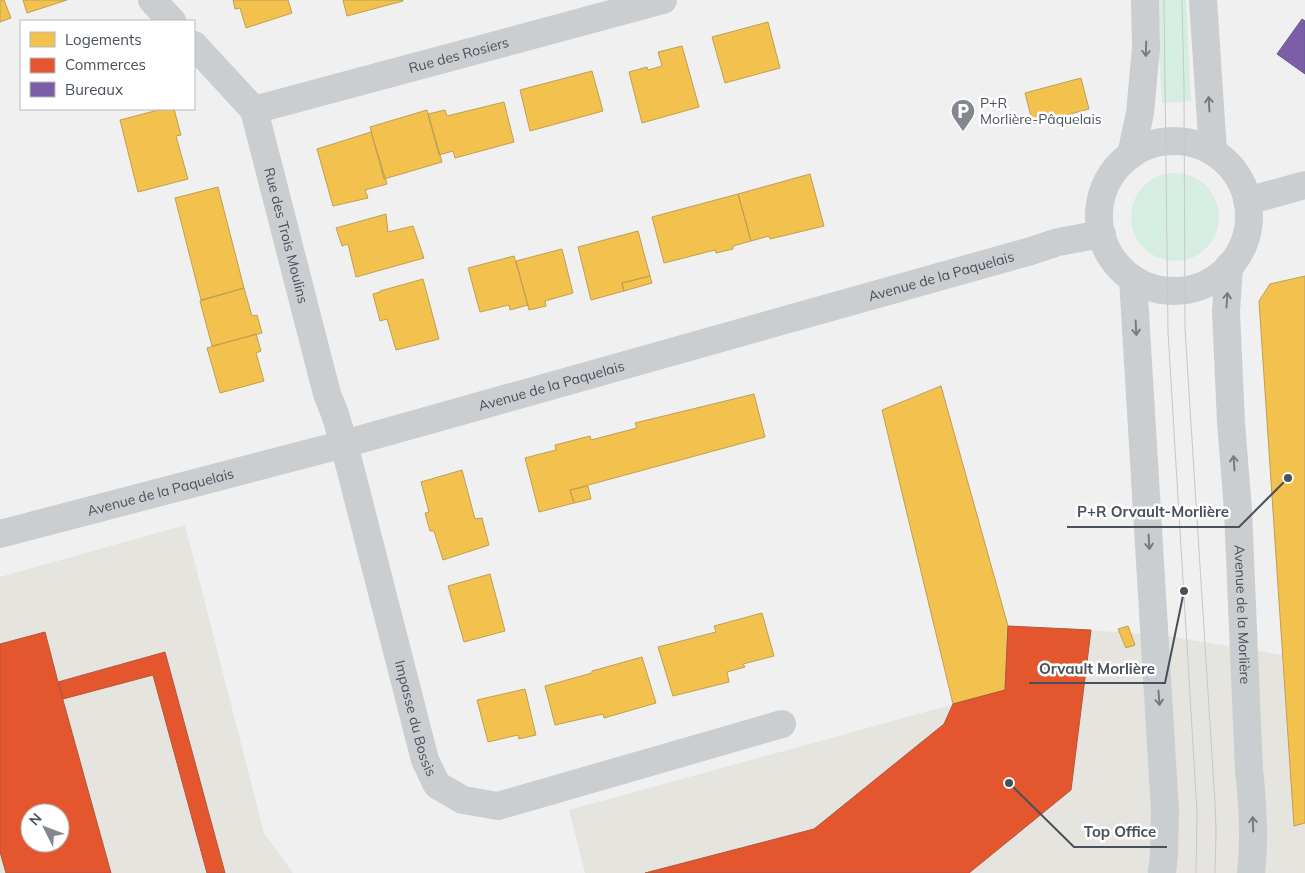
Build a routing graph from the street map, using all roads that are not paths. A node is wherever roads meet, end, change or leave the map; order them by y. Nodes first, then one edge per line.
1 (152, 0) edge
2 (663, 0) edge
3 (1145, 0) edge
4 (1203, 0) edge
5 (171, 20) edge
6 (195, 46) edge
7 (254, 110) junction
8 (1213, 152) junction
9 (1131, 155) junction
10 (1305, 185) edge
11 (1247, 200) junction
12 (1102, 234) junction
13 (1229, 266) junction
14 (1133, 279) junction
15 (344, 444) junction
16 (0, 534) edge
17 (782, 724) dead end
18 (1162, 873) edge
19 (1251, 873) edge

1 - 5 street
2 - 7 street, Rue des Rosiers
3 -> 9 street
8 -> 4 street
6 - 7 street, Rue des Trois Moulins
7 - 15 street, Rue des Trois Moulins
8 - 9 street
8 - 11 street
9 - 12 street
10 - 11 street
11 - 13 street
12 - 14 street
12 - 15 street, Avenue de la Paquelais
13 - 14 street
19 -> 13 street, Avenue de la Morlière
14 -> 18 street
15 - 16 street, Avenue de la Paquelais
15 - 17 street, Impasse du Bossis

